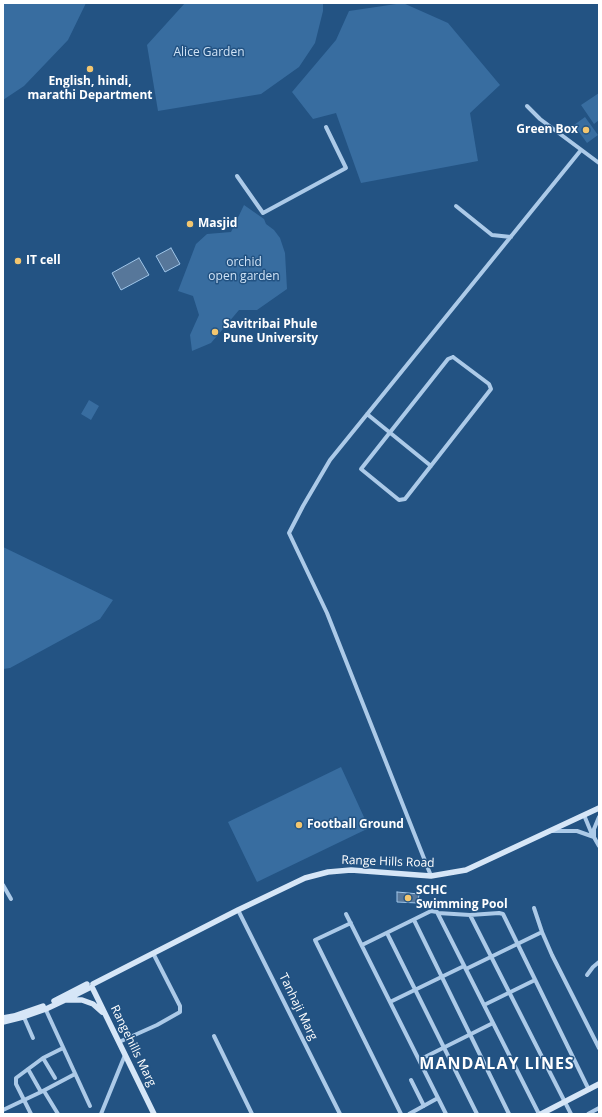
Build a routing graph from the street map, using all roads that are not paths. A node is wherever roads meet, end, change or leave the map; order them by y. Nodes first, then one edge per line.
1 (527, 106) dead end
2 (326, 127) dead end
3 (581, 150) junction
4 (599, 163) edge
5 (237, 176) dead end
6 (456, 206) dead end
7 (511, 237) junction
8 (367, 414) junction
9 (390, 432) junction
10 (431, 466) junction
11 (599, 808) edge
12 (584, 815) junction
13 (599, 816) edge
14 (550, 831) junction
15 (594, 837) junction
16 (599, 846) edge
17 (431, 876) junction
18 (3, 885) edge
19 (11, 899) dead end
20 (534, 908) dead end
21 (238, 910) junction
22 (438, 913) junction
23 (346, 914) dead end
24 (470, 914) junction
25 (414, 920) junction
26 (351, 923) junction
27 (542, 932) junction
28 (387, 933) junction
29 (518, 944) junction
30 (362, 945) junction
31 (153, 953) junction
32 (492, 957) junction
33 (599, 962) edge
34 (465, 968) junction
35 (586, 975) dead end
36 (442, 977) junction
37 (535, 980) junction
38 (90, 986) junction
39 (415, 990) junction
40 (510, 992) junction
41 (65, 1000) junction
42 (390, 1002) junction
43 (484, 1005) junction
44 (45, 1007) junction
45 (105, 1014) junction
46 (22, 1015) junction
47 (3, 1018) edge
48 (3, 1022) edge
49 (493, 1023) junction
50 (470, 1034) junction
51 (214, 1036) dead end
52 (33, 1038) dead end
53 (119, 1042) junction
54 (63, 1048) junction
55 (444, 1048) junction
56 (599, 1048) edge
57 (125, 1054) junction
58 (43, 1058) junction
59 (419, 1060) junction
60 (28, 1068) junction
61 (75, 1074) junction
62 (55, 1078) dead end
63 (411, 1080) dead end
64 (599, 1085) edge
65 (589, 1090) junction
66 (43, 1092) junction
67 (438, 1098) junction
68 (24, 1100) junction
69 (565, 1102) junction
70 (90, 1106) dead end
71 (424, 1106) junction
72 (599, 1108) edge
73 (3, 1110) edge
74 (31, 1114) edge
75 (58, 1114) edge
76 (101, 1114) edge
77 (154, 1114) edge
78 (252, 1114) edge
79 (340, 1114) edge
80 (401, 1114) edge
81 (409, 1114) edge
82 (446, 1114) edge
83 (477, 1114) edge
84 (509, 1114) edge
85 (540, 1114) edge
86 (571, 1114) edge
87 (588, 1114) edge

1 - 3 street
2 - 5 street
3 - 4 street
3 - 7 street
6 - 7 street
7 - 8 street
8 - 9 street
8 - 17 street
9 - 10 street
9 - 10 street
9 - 10 street
11 - 12 street, Range Hills Road
12 - 14 street, Range Hills Road
12 - 15 street
13 - 15 street
14 - 15 street
14 - 17 street, Range Hills Road
15 - 16 street
17 - 21 street, Range Hills Road
18 - 19 street
20 - 27 street
21 - 31 street, Range Hills Road
21 - 79 street, Tanhaji Marg
22 - 24 street
22 - 25 street
22 - 34 street
23 - 26 street
24 - 29 street
24 - 32 street
25 - 28 street
25 - 36 street
26 - 30 street
26 - 80 street
27 - 29 street
27 - 56 street
28 - 30 street
28 - 39 street
29 - 32 street
29 - 37 street
30 - 42 street
31 - 38 street, Range Hills Road
31 - 53 street
32 - 34 street
32 - 40 street
33 - 35 street
34 - 36 street
34 - 43 street
36 - 39 street
36 - 50 street
37 - 40 street
37 - 65 street
38 - 41 street, Range Hills Road
38 - 44 street
38 - 45 street, Rangehills Marg
39 - 42 street
39 - 55 street
40 - 43 street
40 - 69 street
41 - 44 street, Range Hills Road
41 - 45 street
42 - 59 street
43 - 49 street
44 - 46 street
44 - 54 street
45 - 53 street, Rangehills Marg
46 - 47 street
46 - 48 street
46 - 52 street
49 - 50 street
49 - 85 street
50 - 55 street
50 - 84 street
51 - 78 street
53 - 57 street, Rangehills Marg
54 - 58 street
54 - 61 street
55 - 59 street
55 - 83 street
57 - 76 street
57 - 77 street, Rangehills Marg
58 - 60 street
58 - 62 street
59 - 67 street
60 - 66 street
60 - 68 street
61 - 66 street
61 - 70 street
63 - 71 street
64 - 65 street
65 - 69 street
66 - 68 street
66 - 75 street
67 - 71 street
67 - 82 street
68 - 73 street
68 - 74 street
69 - 85 street
69 - 86 street
71 - 81 street
72 - 87 street

